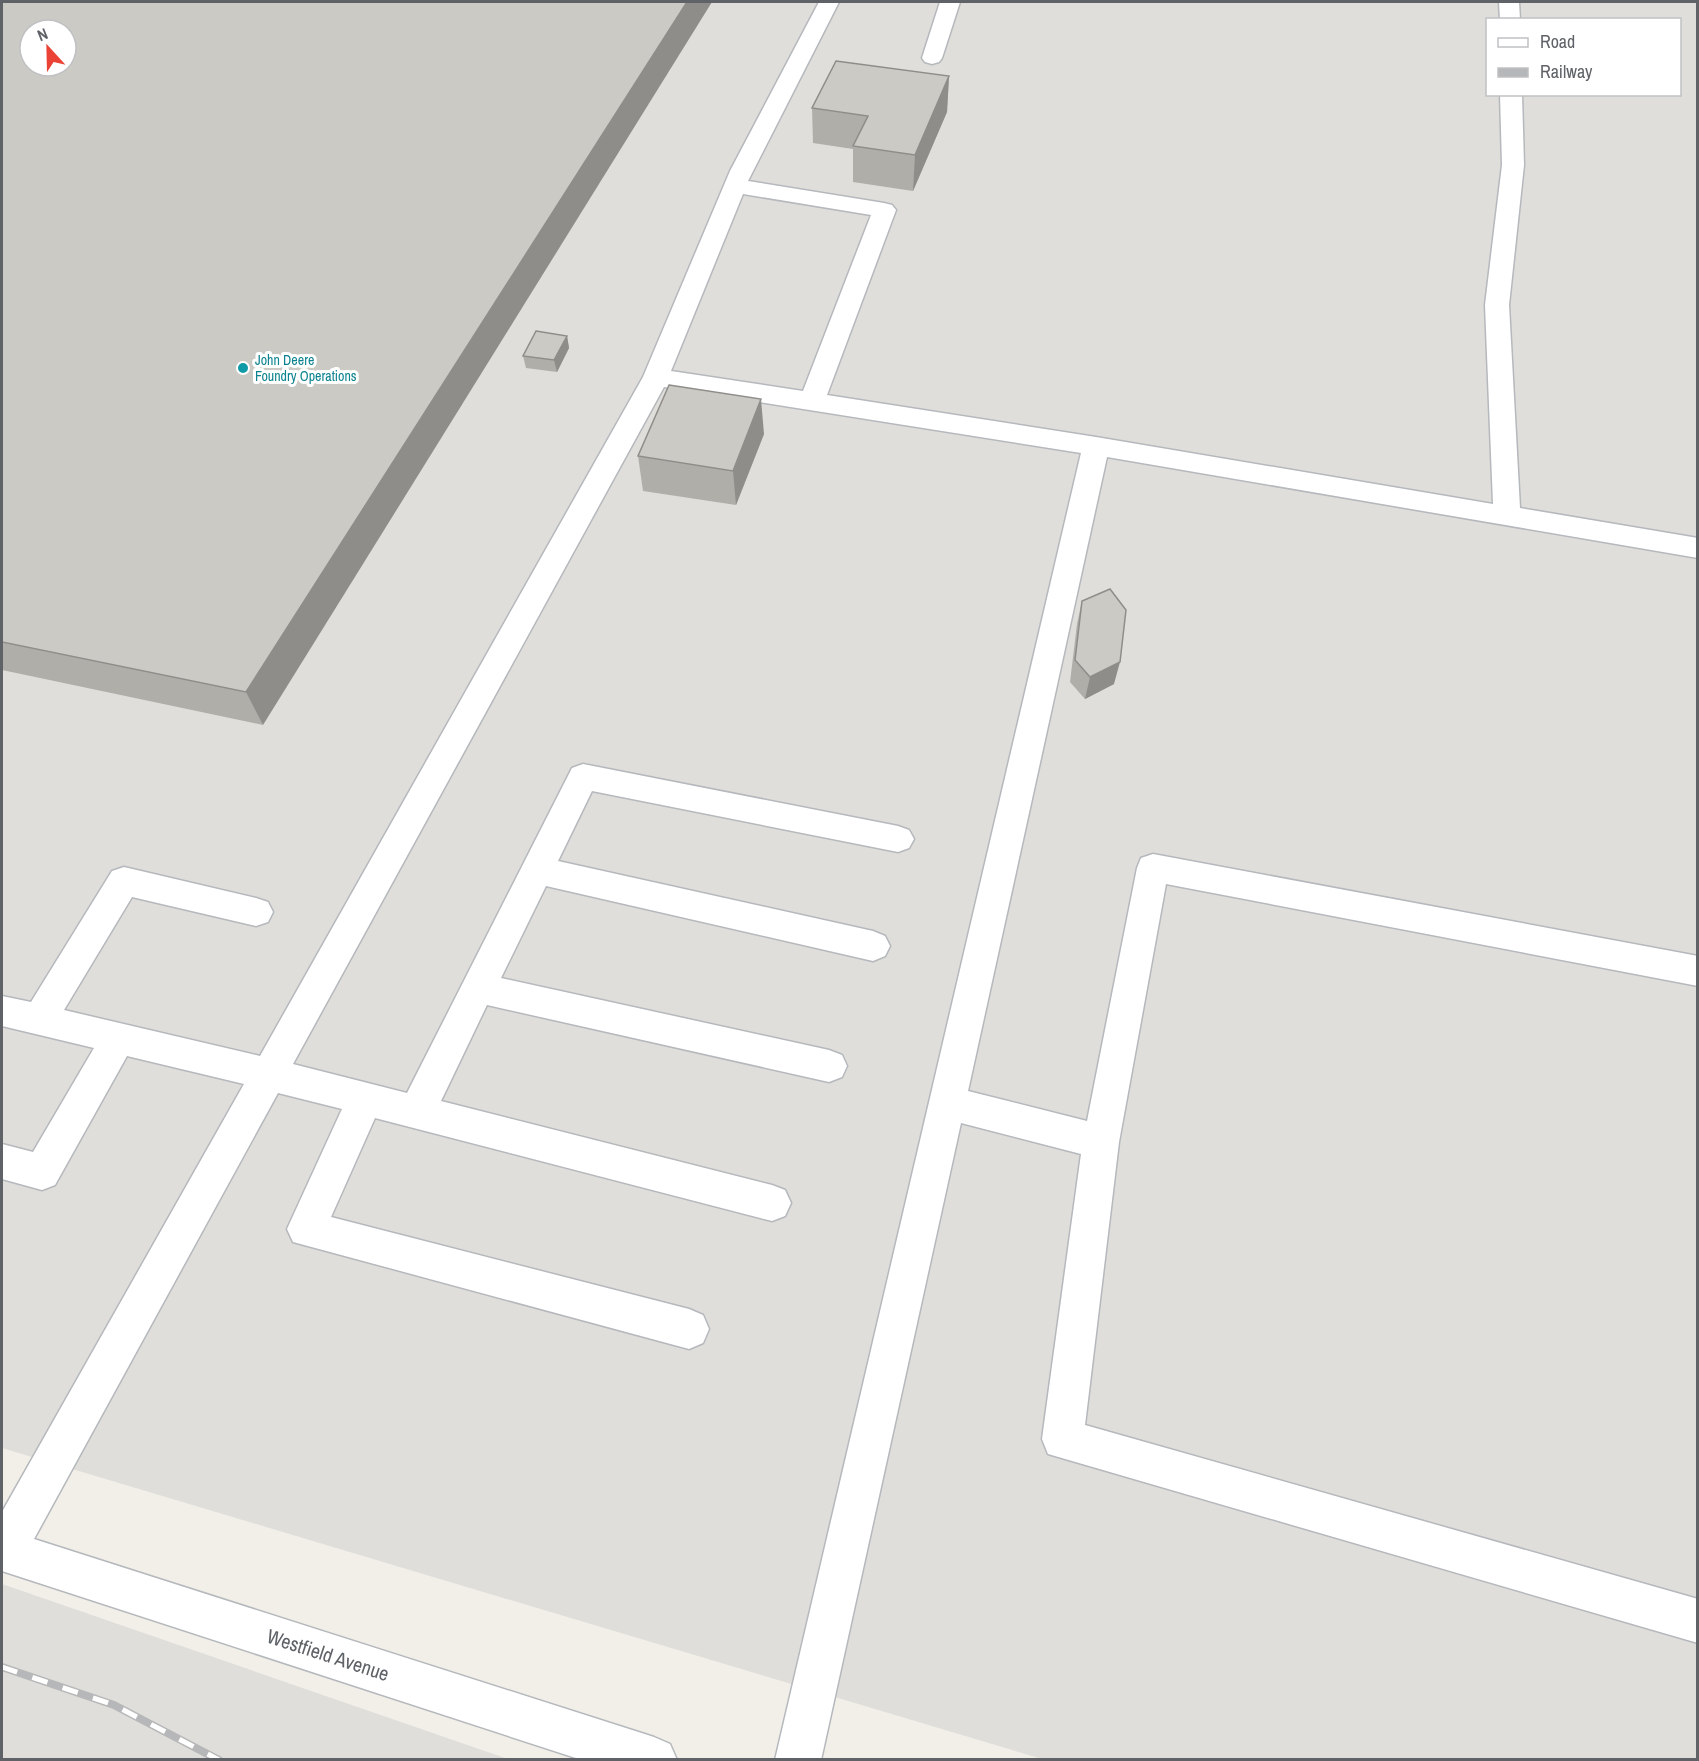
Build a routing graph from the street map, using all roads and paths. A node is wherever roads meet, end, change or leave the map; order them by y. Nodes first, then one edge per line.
1 (829, 2) edge
2 (950, 2) edge
3 (1509, 2) edge
4 (1510, 18) edge
5 (932, 58) dead end
6 (1511, 96) edge
7 (735, 186) junction
8 (656, 377) junction
9 (812, 401) junction
10 (1096, 446) junction
11 (1507, 516) junction
12 (1698, 548) edge
13 (898, 839) dead end
14 (537, 870) junction
15 (256, 912) dead end
16 (873, 946) dead end
17 (1698, 970) edge
18 (477, 988) junction
19 (2, 1011) edge
20 (39, 1020) junction
21 (118, 1039) junction
22 (829, 1066) dead end
23 (269, 1074) junction
24 (366, 1098) junction
25 (947, 1103) junction
26 (417, 1111) junction
27 (1101, 1142) junction
28 (2, 1161) edge
29 (772, 1203) dead end
30 (689, 1329) dead end
31 (3, 1550) edge
32 (1698, 1621) edge
33 (654, 1760) edge
34 (798, 1760) edge

1 - 7 street
2 - 5 street
3 - 4 street
6 - 11 street
7 - 8 street
7 - 9 street
8 - 9 street
8 - 23 street
9 - 10 street
10 - 11 street
10 - 25 street
11 - 12 street
13 - 14 street
14 - 16 street
14 - 18 street
15 - 20 street
17 - 27 street
18 - 22 street
18 - 26 street
19 - 20 street
20 - 21 street
21 - 23 street
21 - 28 street
23 - 24 street
23 - 31 street
24 - 26 street
24 - 30 street
25 - 27 street
25 - 34 street
26 - 29 street
27 - 32 street
31 - 33 street, Westfield Avenue

